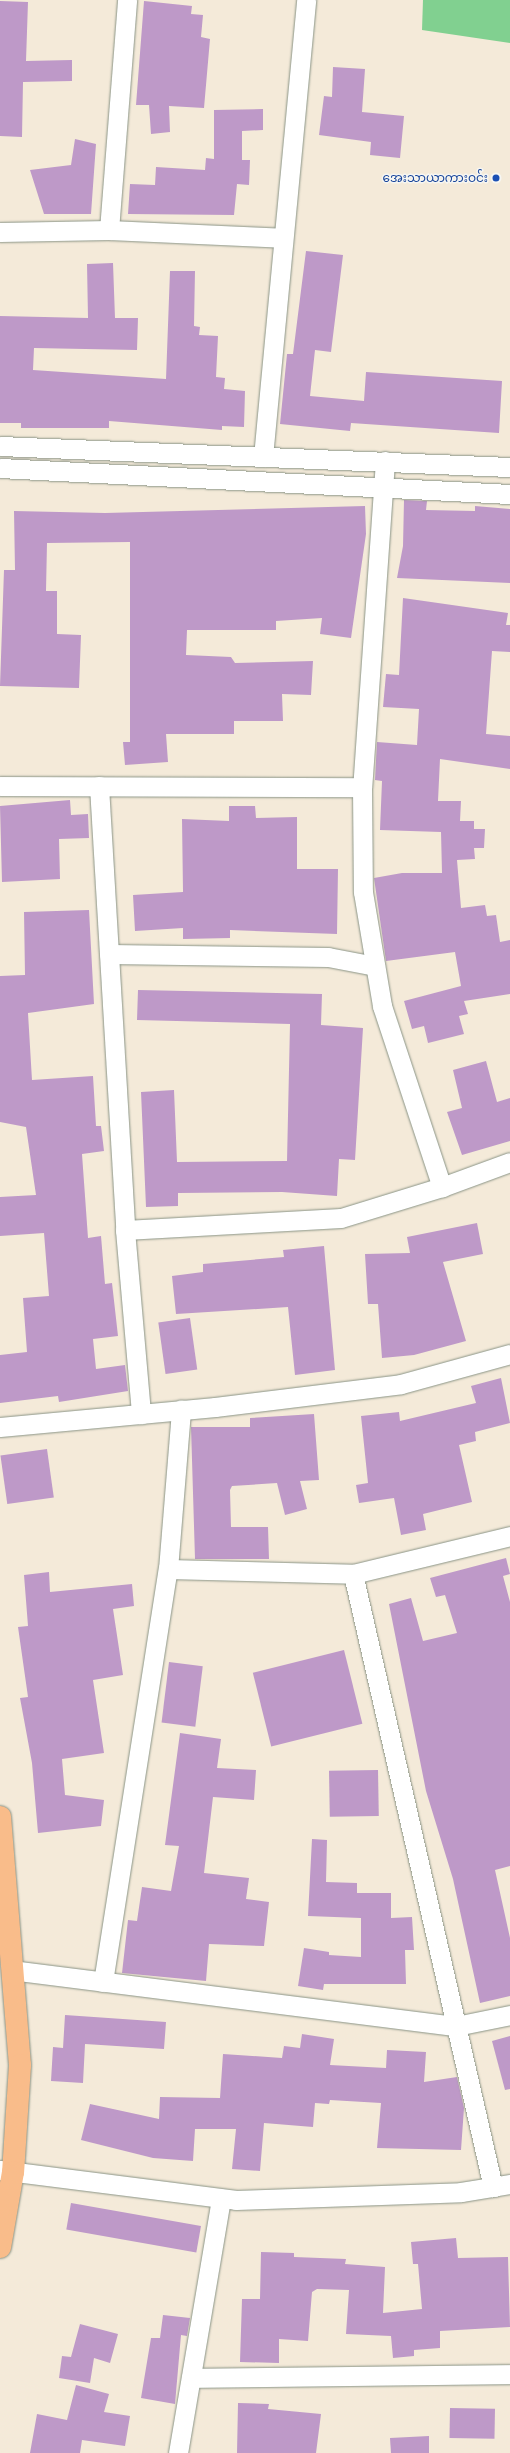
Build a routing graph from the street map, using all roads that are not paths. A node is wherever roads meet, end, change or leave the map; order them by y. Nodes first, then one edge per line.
1 (127, 0) edge
2 (306, 0) edge
3 (109, 230) junction
4 (0, 232) edge
5 (282, 238) junction
6 (0, 446) edge
7 (263, 457) junction
8 (385, 461) junction
9 (510, 467) edge
10 (0, 468) edge
11 (385, 486) junction
12 (510, 494) edge
13 (0, 786) edge
14 (99, 786) junction
15 (362, 787) junction
16 (109, 954) junction
17 (375, 966) junction
18 (510, 1162) edge
19 (442, 1187) junction
20 (125, 1230) junction
21 (510, 1354) edge
22 (181, 1410) junction
23 (141, 1414) junction
24 (0, 1427) edge
25 (510, 1536) edge
26 (168, 1569) junction
27 (353, 1574) junction
28 (0, 1818) edge
29 (11, 1970) junction
30 (103, 1982) junction
31 (510, 2016) edge
32 (456, 2026) junction
33 (7, 2171) edge
34 (502, 2186) edge
35 (221, 2199) junction
36 (0, 2247) edge
37 (510, 2374) edge
38 (191, 2378) junction
39 (178, 2453) edge

1 - 3 street
2 - 5 street
3 - 4 street
3 - 5 street
5 - 7 street
6 - 7 street
7 - 8 street
8 - 9 street
8 - 11 street
10 - 11 street
11 - 12 street
11 - 15 street
13 - 14 street
14 - 15 street
14 - 16 street
15 - 17 street
16 - 17 street
16 - 20 street
17 - 19 street
18 - 19 street
19 - 20 street
20 - 23 street
21 - 22 street
22 - 23 street
22 - 26 street
23 - 24 street
25 - 27 street
26 - 27 street
26 - 30 street
27 - 32 street
28 - 29 highway
29 - 30 street
29 - 33 highway
30 - 32 street
31 - 32 street
32 - 34 street
33 - 35 street
33 - 36 highway
34 - 35 street
35 - 38 street
37 - 38 street
38 - 39 street

